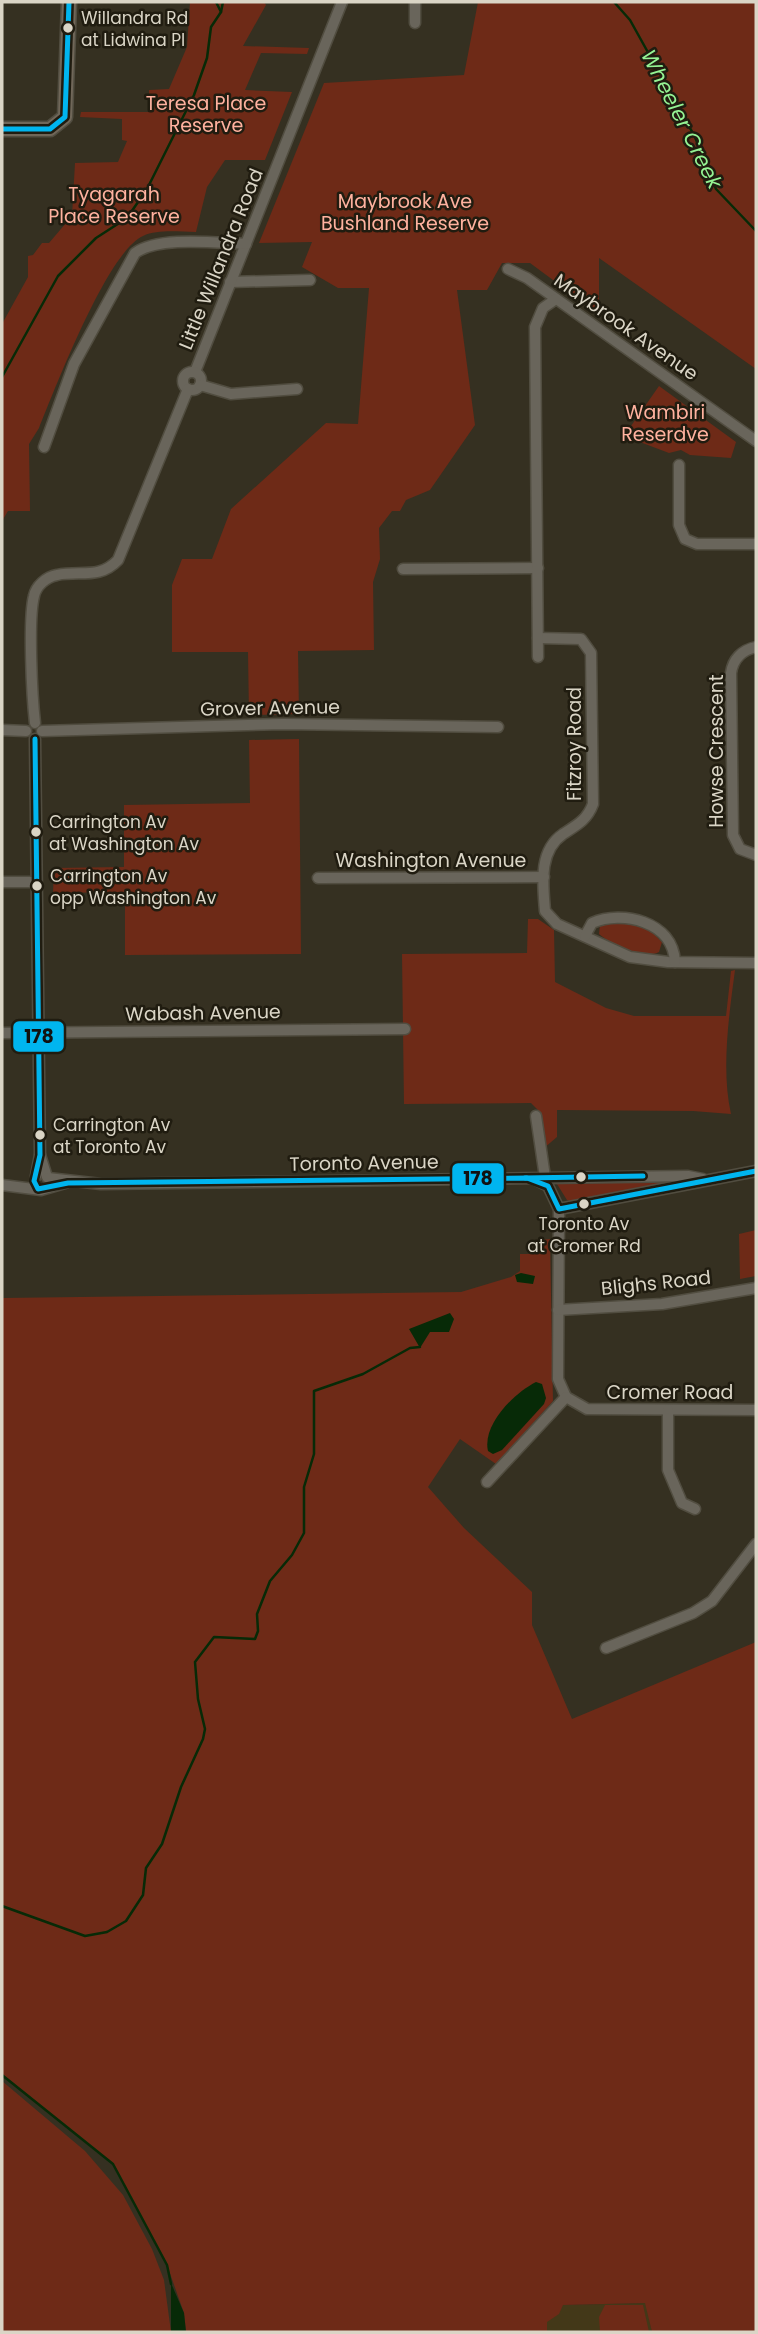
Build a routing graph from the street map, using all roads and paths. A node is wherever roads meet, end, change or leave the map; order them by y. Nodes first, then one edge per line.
1 (69, 2) edge
2 (342, 2) edge
3 (415, 2) edge
4 (415, 23) dead end
5 (2, 130) edge
6 (246, 244) junction
7 (508, 270) dead end
8 (310, 280) dead end
9 (230, 282) junction
10 (556, 299) junction
11 (195, 372) junction
12 (200, 385) junction
13 (188, 389) junction
14 (297, 389) dead end
15 (756, 441) edge
16 (44, 447) dead end
17 (679, 465) dead end
18 (756, 544) edge
19 (538, 568) junction
20 (403, 569) dead end
21 (538, 638) junction
22 (756, 647) edge
23 (538, 657) dead end
24 (498, 727) dead end
25 (2, 730) edge
26 (35, 731) junction
27 (756, 855) edge
28 (544, 877) junction
29 (318, 878) dead end
30 (2, 882) edge
31 (36, 882) junction
32 (585, 936) junction
33 (674, 962) junction
34 (756, 963) edge
35 (405, 1029) dead end
36 (38, 1032) junction
37 (2, 1033) edge
38 (536, 1116) dead end
39 (756, 1171) edge
40 (539, 1178) junction
41 (703, 1180) junction
42 (41, 1181) junction
43 (6, 1185) edge
44 (559, 1209) junction
45 (756, 1288) edge
46 (558, 1310) junction
47 (566, 1397) junction
48 (668, 1410) junction
49 (756, 1410) edge
50 (487, 1482) dead end
51 (695, 1509) dead end
52 (756, 1544) edge
53 (606, 1648) dead end

1 - 5 main road
2 - 6 street, Little Willandra Road
3 - 4 street
6 - 9 street, Little Willandra Road
6 - 16 street
7 - 10 street, Maybrook Avenue
8 - 9 street
9 - 11 street, Little Willandra Road
10 - 15 street, Maybrook Avenue
10 - 19 street
11 - 12 street
11 - 13 street
12 - 13 street
12 - 14 street
13 - 26 street
17 - 18 street
19 - 20 street
19 - 21 street
21 - 23 street
21 - 28 street, Fitzroy Road
22 - 27 street, Howse Crescent
24 - 26 street, Grover Avenue
25 - 26 street, Grover Avenue
26 - 31 street
28 - 29 street, Washington Avenue
28 - 32 street
30 - 31 street
31 - 36 street
32 - 33 street
32 - 33 street
33 - 34 street
35 - 36 street, Wabash Avenue
36 - 37 street, Wabash Avenue
36 - 42 street
38 - 40 street
39 - 41 street, Toronto Avenue
40 - 41 street, Toronto Avenue
40 - 42 street, Toronto Avenue
40 - 44 street
41 - 44 street, Toronto Avenue
42 - 43 street, Toronto Avenue
44 - 46 street
45 - 46 street, Blighs Road
46 - 47 street
47 - 48 street, Cromer Road
47 - 50 street
48 - 49 street, Cromer Road
48 - 51 street
52 - 53 street

